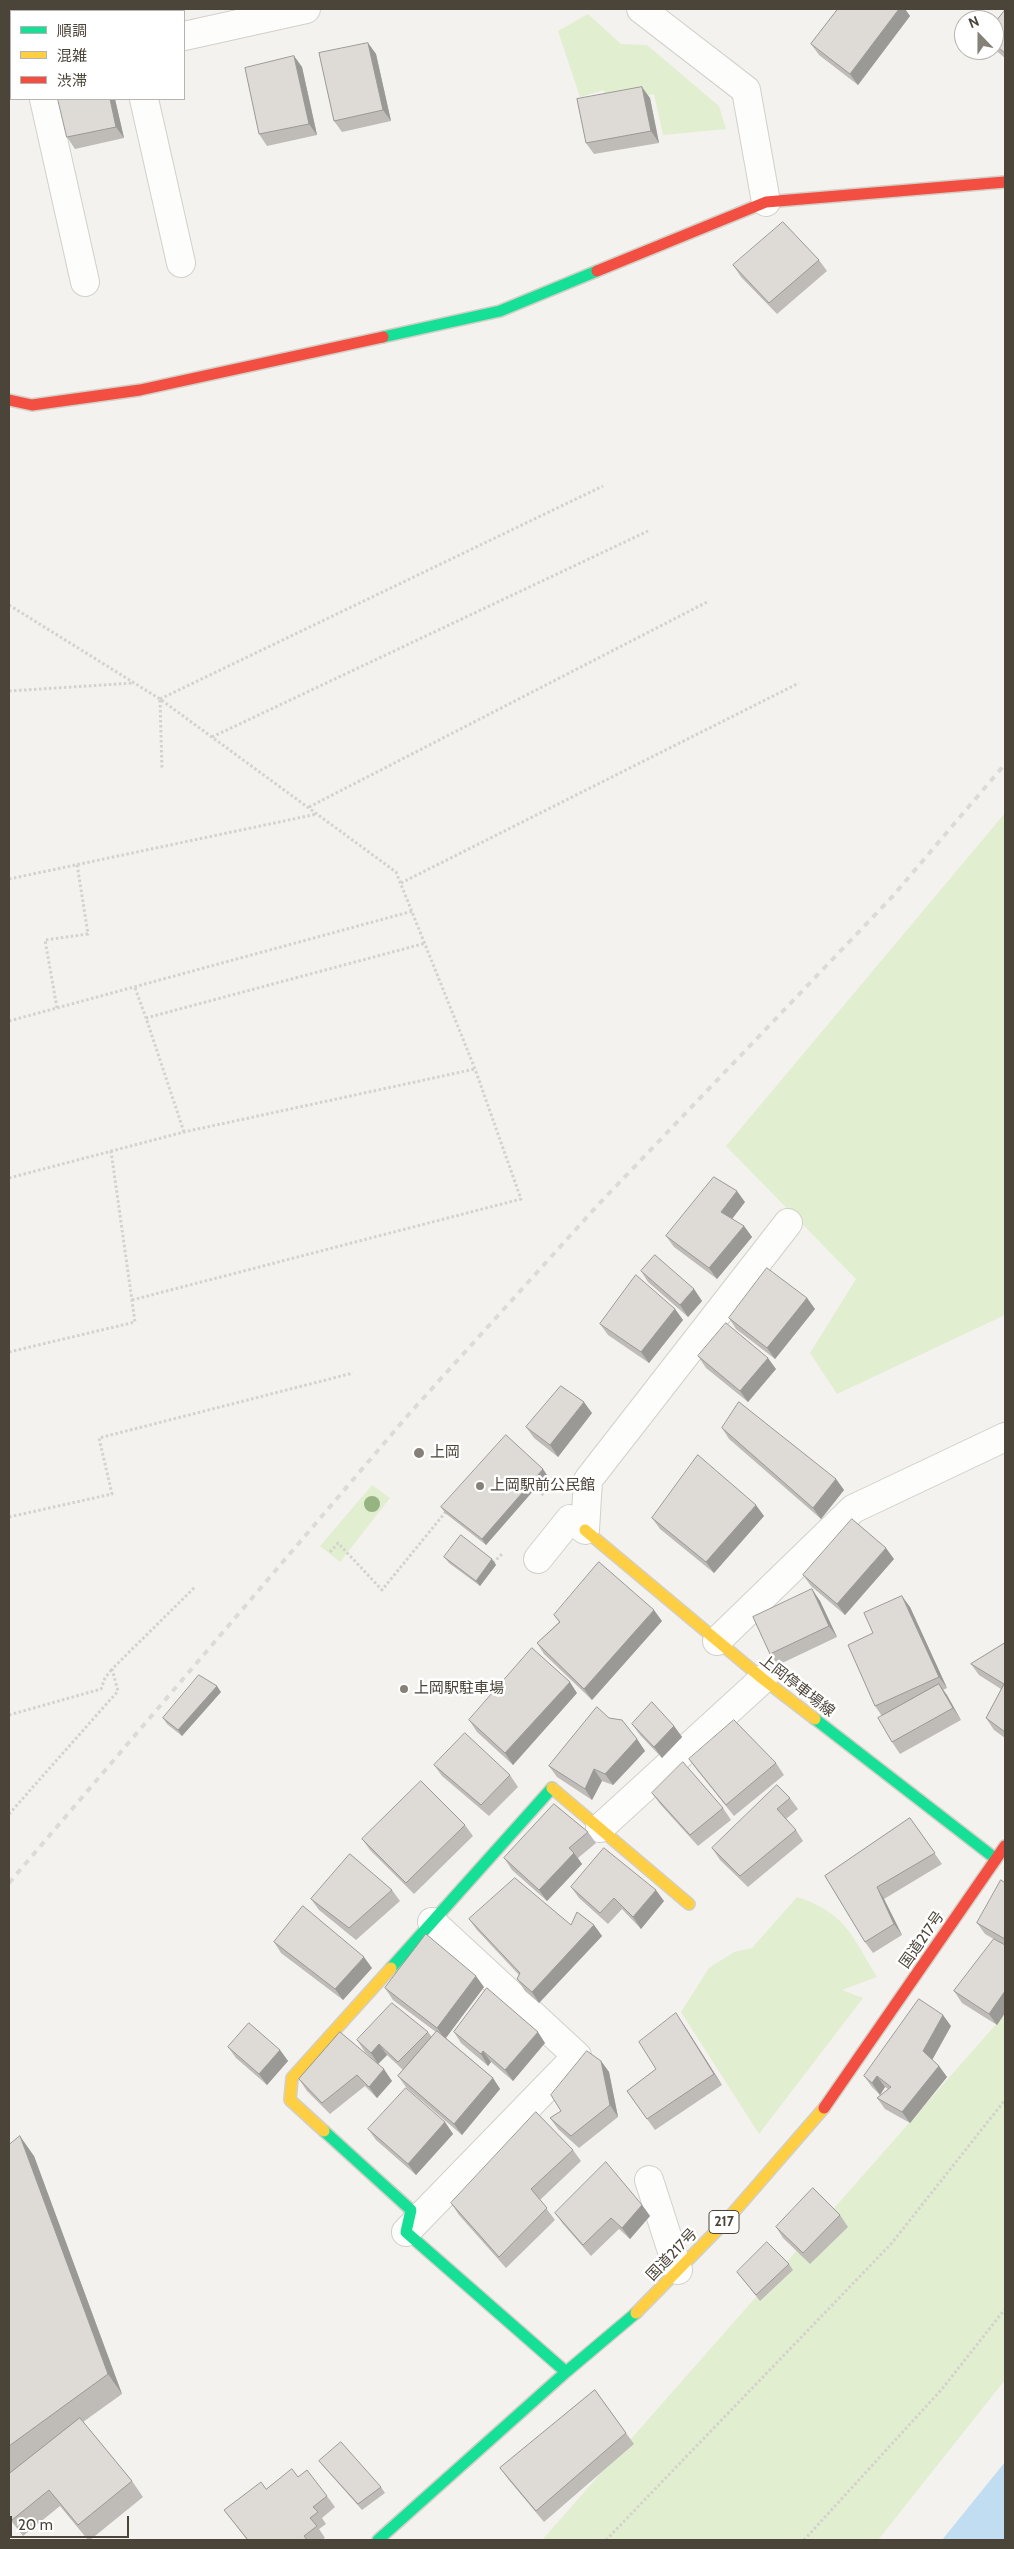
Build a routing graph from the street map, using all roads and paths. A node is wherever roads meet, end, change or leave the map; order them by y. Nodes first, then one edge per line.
1 (306, 9) edge
2 (641, 9) edge
3 (185, 36) edge
4 (44, 100) edge
5 (144, 100) edge
6 (1005, 182) edge
7 (766, 202) junction
8 (182, 263) dead end
9 (85, 282) dead end
10 (9, 400) edge
11 (603, 486) dead end
12 (648, 531) dead end
13 (709, 601) dead end
14 (9, 606) edge
15 (135, 683) junction
16 (799, 684) dead end
17 (9, 691) edge
18 (160, 699) junction
19 (212, 737) junction
20 (162, 769) dead end
21 (308, 808) junction
22 (318, 814) junction
23 (77, 864) junction
24 (9, 879) edge
25 (401, 883) junction
26 (413, 911) junction
27 (426, 943) junction
28 (135, 988) junction
29 (58, 1008) junction
30 (146, 1018) junction
31 (9, 1021) edge
32 (475, 1069) junction
33 (184, 1132) junction
34 (111, 1151) junction
35 (9, 1178) edge
36 (788, 1224) dead end
37 (132, 1300) junction
38 (9, 1352) edge
39 (353, 1373) dead end
40 (1005, 1437) edge
41 (452, 1503) edge
42 (9, 1517) edge
43 (585, 1530) junction
44 (330, 1552) dead end
45 (538, 1559) dead end
46 (195, 1587) dead end
47 (718, 1641) junction
48 (112, 1669) junction
49 (763, 1679) junction
50 (9, 1715) edge
51 (9, 1814) edge
52 (600, 1828) junction
53 (1002, 1854) edge
54 (689, 1904) dead end
55 (432, 1922) junction
56 (1005, 2100) edge
57 (649, 2180) dead end
58 (406, 2232) junction
59 (678, 2270) junction
60 (1005, 2309) edge
61 (566, 2372) junction
62 (378, 2540) edge
63 (606, 2540) edge
64 (804, 2540) edge

1 - 3 street
2 - 7 street
4 - 9 street
5 - 8 street
6 - 7 main road
7 - 10 main road
11 - 18 path
12 - 19 path
13 - 21 path
14 - 15 path
15 - 17 path
15 - 18 path
16 - 25 path
18 - 19 path
18 - 20 path
19 - 21 path
21 - 22 path
22 - 23 path
22 - 25 path
23 - 24 path
23 - 29 path
25 - 26 path
26 - 27 path
26 - 28 path
27 - 30 path
27 - 32 path
28 - 29 path
28 - 30 path
29 - 31 path
30 - 33 path
32 - 33 path
32 - 37 path
33 - 34 path
34 - 35 path
34 - 37 path
36 - 43 street
37 - 38 path
39 - 42 path
40 - 47 street
41 - 44 path
43 - 45 street
43 - 47 main road, 上岡停車場線
46 - 48 path
47 - 49 main road, 上岡停車場線
48 - 50 path
48 - 51 path
49 - 52 street
49 - 53 main road, 上岡停車場線
52 - 54 main road
52 - 55 main road
53 - 59 main road, 国道217号 / 217
55 - 58 main road
55 - 58 street
56 - 63 path
57 - 59 street
58 - 61 main road
59 - 61 main road, 国道217号 / 217
60 - 64 path
61 - 62 main road, 国道217号 / 217

